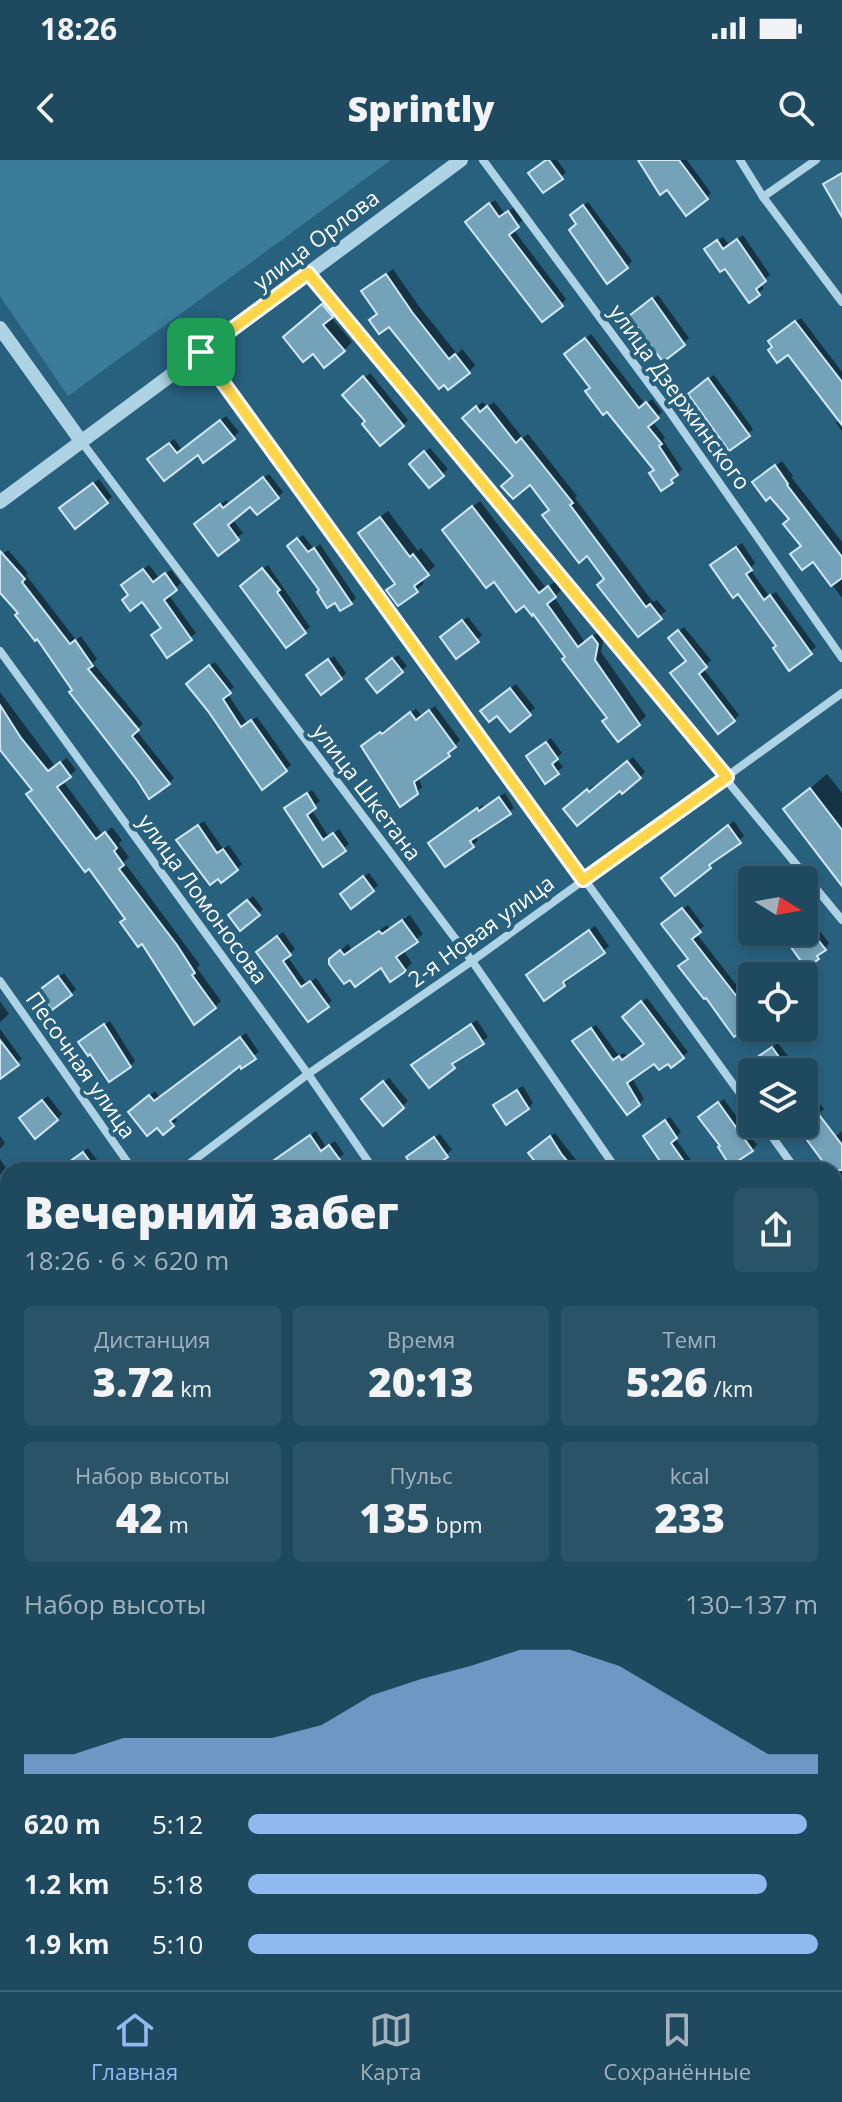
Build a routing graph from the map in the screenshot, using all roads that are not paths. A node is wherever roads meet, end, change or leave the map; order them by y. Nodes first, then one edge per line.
1 (461, 160) edge
2 (483, 160) edge
3 (740, 160) edge
4 (816, 160) edge
5 (763, 197) junction
6 (308, 273) junction
7 (842, 302) edge
8 (0, 328) edge
9 (201, 352) junction
10 (81, 441) junction
11 (0, 502) edge
12 (0, 651) edge
13 (842, 658) edge
14 (842, 693) edge
15 (727, 777) junction
16 (583, 880) junction
17 (842, 920) edge
18 (472, 961) junction
19 (0, 981) edge
20 (308, 1074) junction
21 (738, 1091) edge
22 (773, 1138) edge
23 (127, 1162) edge
24 (192, 1162) edge
25 (368, 1162) edge
26 (611, 1162) edge
27 (790, 1162) edge

1 - 6 street, улица Орлова
2 - 13 street, улица Дзержинского
3 - 5 street
4 - 5 street
5 - 7 street
6 - 9 street, улица Орлова
6 - 15 street
8 - 10 street
9 - 10 street, улица Орлова
9 - 16 street
10 - 11 street, улица Орлова
10 - 18 street, улица Шкетана
12 - 20 street, улица Ломоносова
14 - 15 street, 2-я Новая улица
15 - 16 street, 2-я Новая улица
15 - 17 street
16 - 18 street, 2-я Новая улица
16 - 21 street
18 - 20 street, 2-я Новая улица
18 - 26 street, улица Шкетана
19 - 23 street, Песочная улица
20 - 24 street, 2-я Новая улица
20 - 25 street, улица Ломоносова
22 - 27 street

